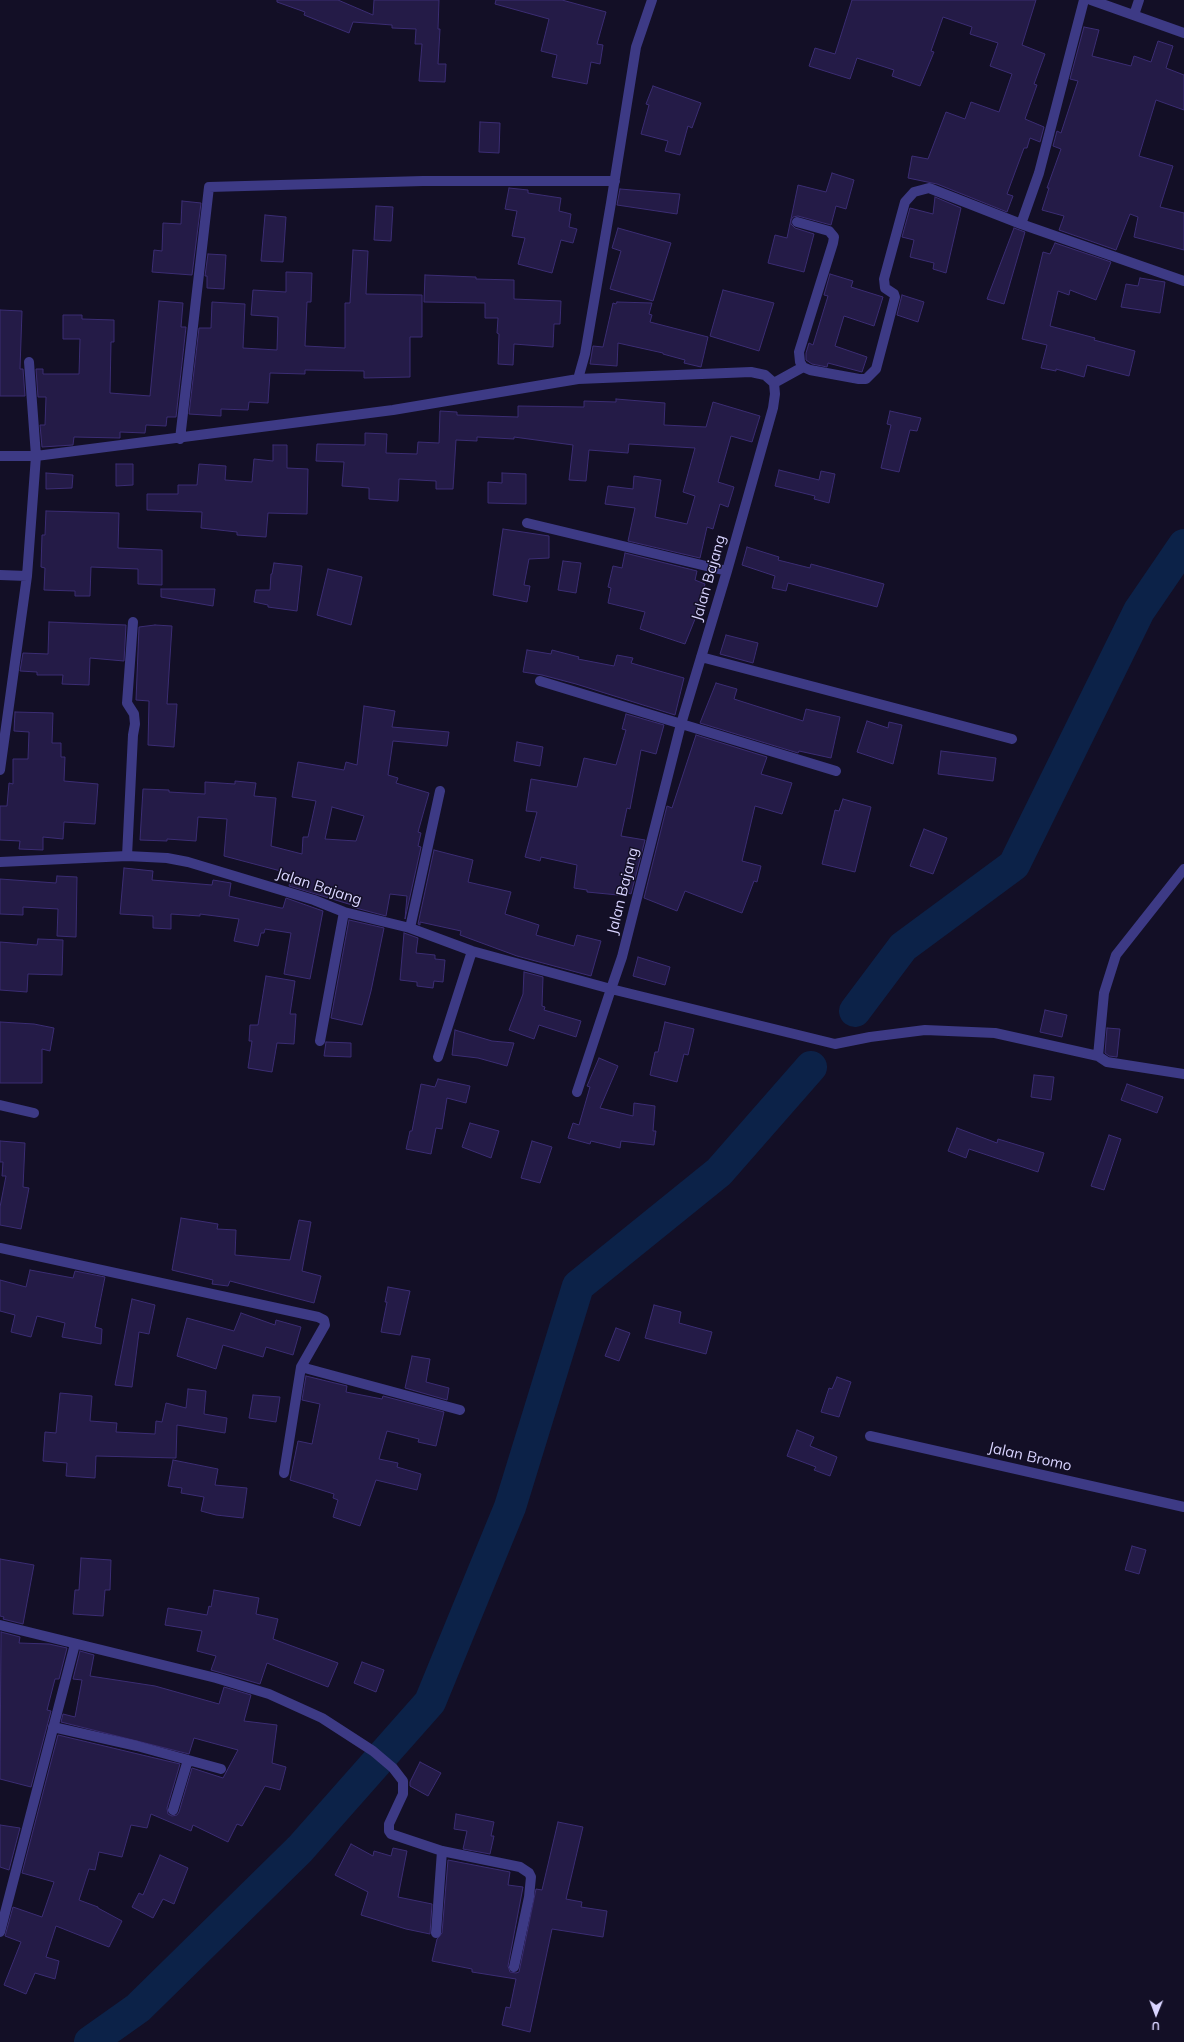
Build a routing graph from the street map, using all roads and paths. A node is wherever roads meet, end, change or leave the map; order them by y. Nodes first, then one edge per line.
1 (652, 0) edge
2 (1084, 0) edge
3 (1091, 0) edge
4 (1139, 0) edge
5 (1134, 15) junction
6 (1184, 33) edge
7 (615, 181) junction
8 (797, 222) dead end
9 (1021, 224) junction
10 (1184, 281) edge
11 (30, 362) dead end
12 (803, 367) junction
13 (578, 380) junction
14 (774, 383) junction
15 (180, 439) junction
16 (0, 456) edge
17 (36, 456) junction
18 (527, 523) dead end
19 (727, 570) junction
20 (0, 575) edge
21 (27, 576) junction
22 (133, 622) dead end
23 (701, 657) junction
24 (540, 681) dead end
25 (681, 724) junction
26 (1012, 739) dead end
27 (0, 770) edge
28 (836, 771) dead end
29 (440, 791) dead end
30 (127, 856) junction
31 (0, 862) edge
32 (1184, 869) edge
33 (344, 912) junction
34 (410, 928) junction
35 (472, 951) junction
36 (611, 989) junction
37 (320, 1041) dead end
38 (1098, 1056) junction
39 (438, 1057) dead end
40 (1184, 1074) edge
41 (577, 1092) dead end
42 (0, 1105) edge
43 (34, 1113) dead end
44 (0, 1248) edge
45 (301, 1367) junction
46 (460, 1410) dead end
47 (870, 1436) dead end
48 (284, 1473) dead end
49 (1184, 1507) edge
50 (0, 1625) edge
51 (75, 1644) junction
52 (53, 1727) junction
53 (188, 1760) junction
54 (221, 1769) dead end
55 (173, 1810) dead end
56 (442, 1851) junction
57 (0, 1932) edge
58 (436, 1933) dead end
59 (514, 1967) dead end

1 - 7 street
2 - 9 street
3 - 5 street
4 - 5 street
5 - 6 street
7 - 13 street
7 - 15 street
8 - 12 street
9 - 10 street
9 - 12 street
11 - 17 street
12 - 14 street
13 - 14 street
13 - 15 street
14 - 19 street, Jalan Bajang
15 - 17 street
16 - 17 street
17 - 21 street
18 - 19 street
19 - 23 street, Jalan Bajang
20 - 21 street
21 - 27 street
22 - 30 street
23 - 25 street, Jalan Bajang
23 - 26 street
24 - 25 street
25 - 28 street
25 - 36 street, Jalan Bajang
29 - 34 street
30 - 31 street, Jalan Bajang
30 - 33 street, Jalan Bajang
32 - 38 street
33 - 34 street, Jalan Bajang
33 - 37 street
34 - 35 street, Jalan Bajang
35 - 36 street, Jalan Bajang
35 - 39 street
36 - 38 street
36 - 41 street
38 - 40 street
42 - 43 street
44 - 45 street
45 - 46 street
45 - 48 street
47 - 49 street, Jalan Bromo
50 - 51 street
51 - 52 street
51 - 56 street
52 - 53 street
52 - 57 street
53 - 54 street
53 - 55 street
56 - 58 street
56 - 59 street

